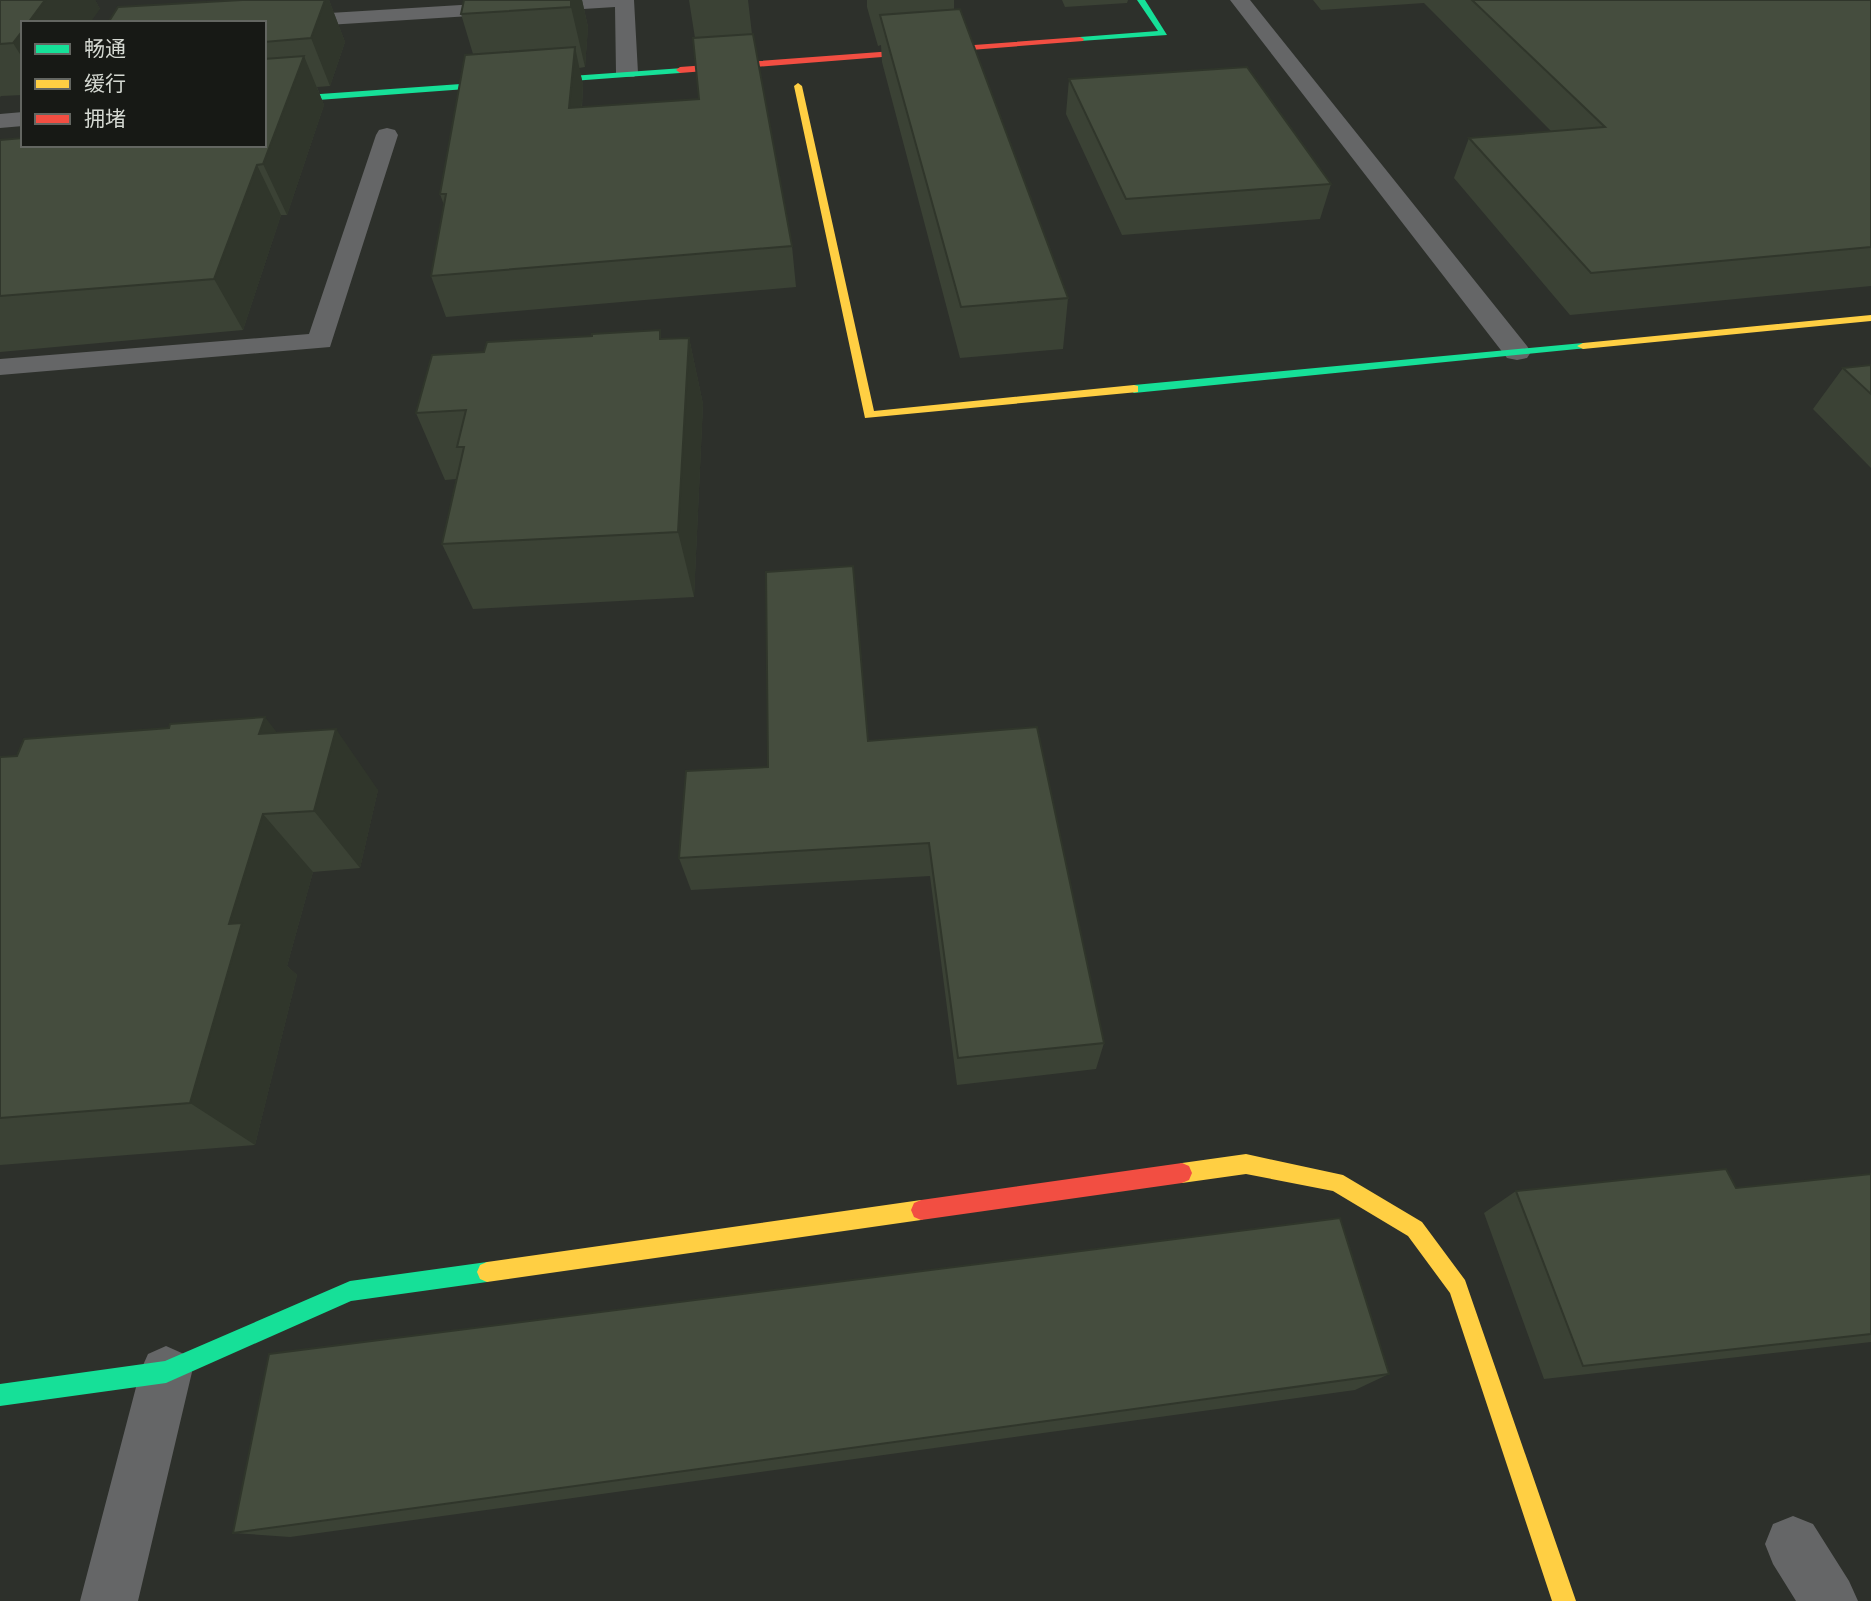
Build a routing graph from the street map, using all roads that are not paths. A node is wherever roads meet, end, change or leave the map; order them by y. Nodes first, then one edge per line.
1 (302, 0) edge
2 (624, 0) edge
3 (1141, 0) edge
4 (1240, 0) edge
5 (292, 21) junction
6 (266, 23) edge
7 (627, 74) junction
8 (798, 86) dead end
9 (266, 101) edge
10 (21, 119) edge
11 (0, 121) edge
12 (387, 135) dead end
13 (1871, 318) edge
14 (1517, 352) junction
15 (0, 367) edge
16 (166, 1372) junction
17 (0, 1395) edge
18 (1793, 1544) dead end
19 (109, 1601) edge
20 (1564, 1601) edge
21 (1829, 1601) edge

1 - 5 street
2 - 5 street
2 - 7 street
3 - 7 street
4 - 14 street
5 - 6 street
7 - 9 street
8 - 14 street
10 - 11 street
12 - 15 street
13 - 14 street
16 - 17 street
16 - 19 street
16 - 20 street
18 - 21 street

